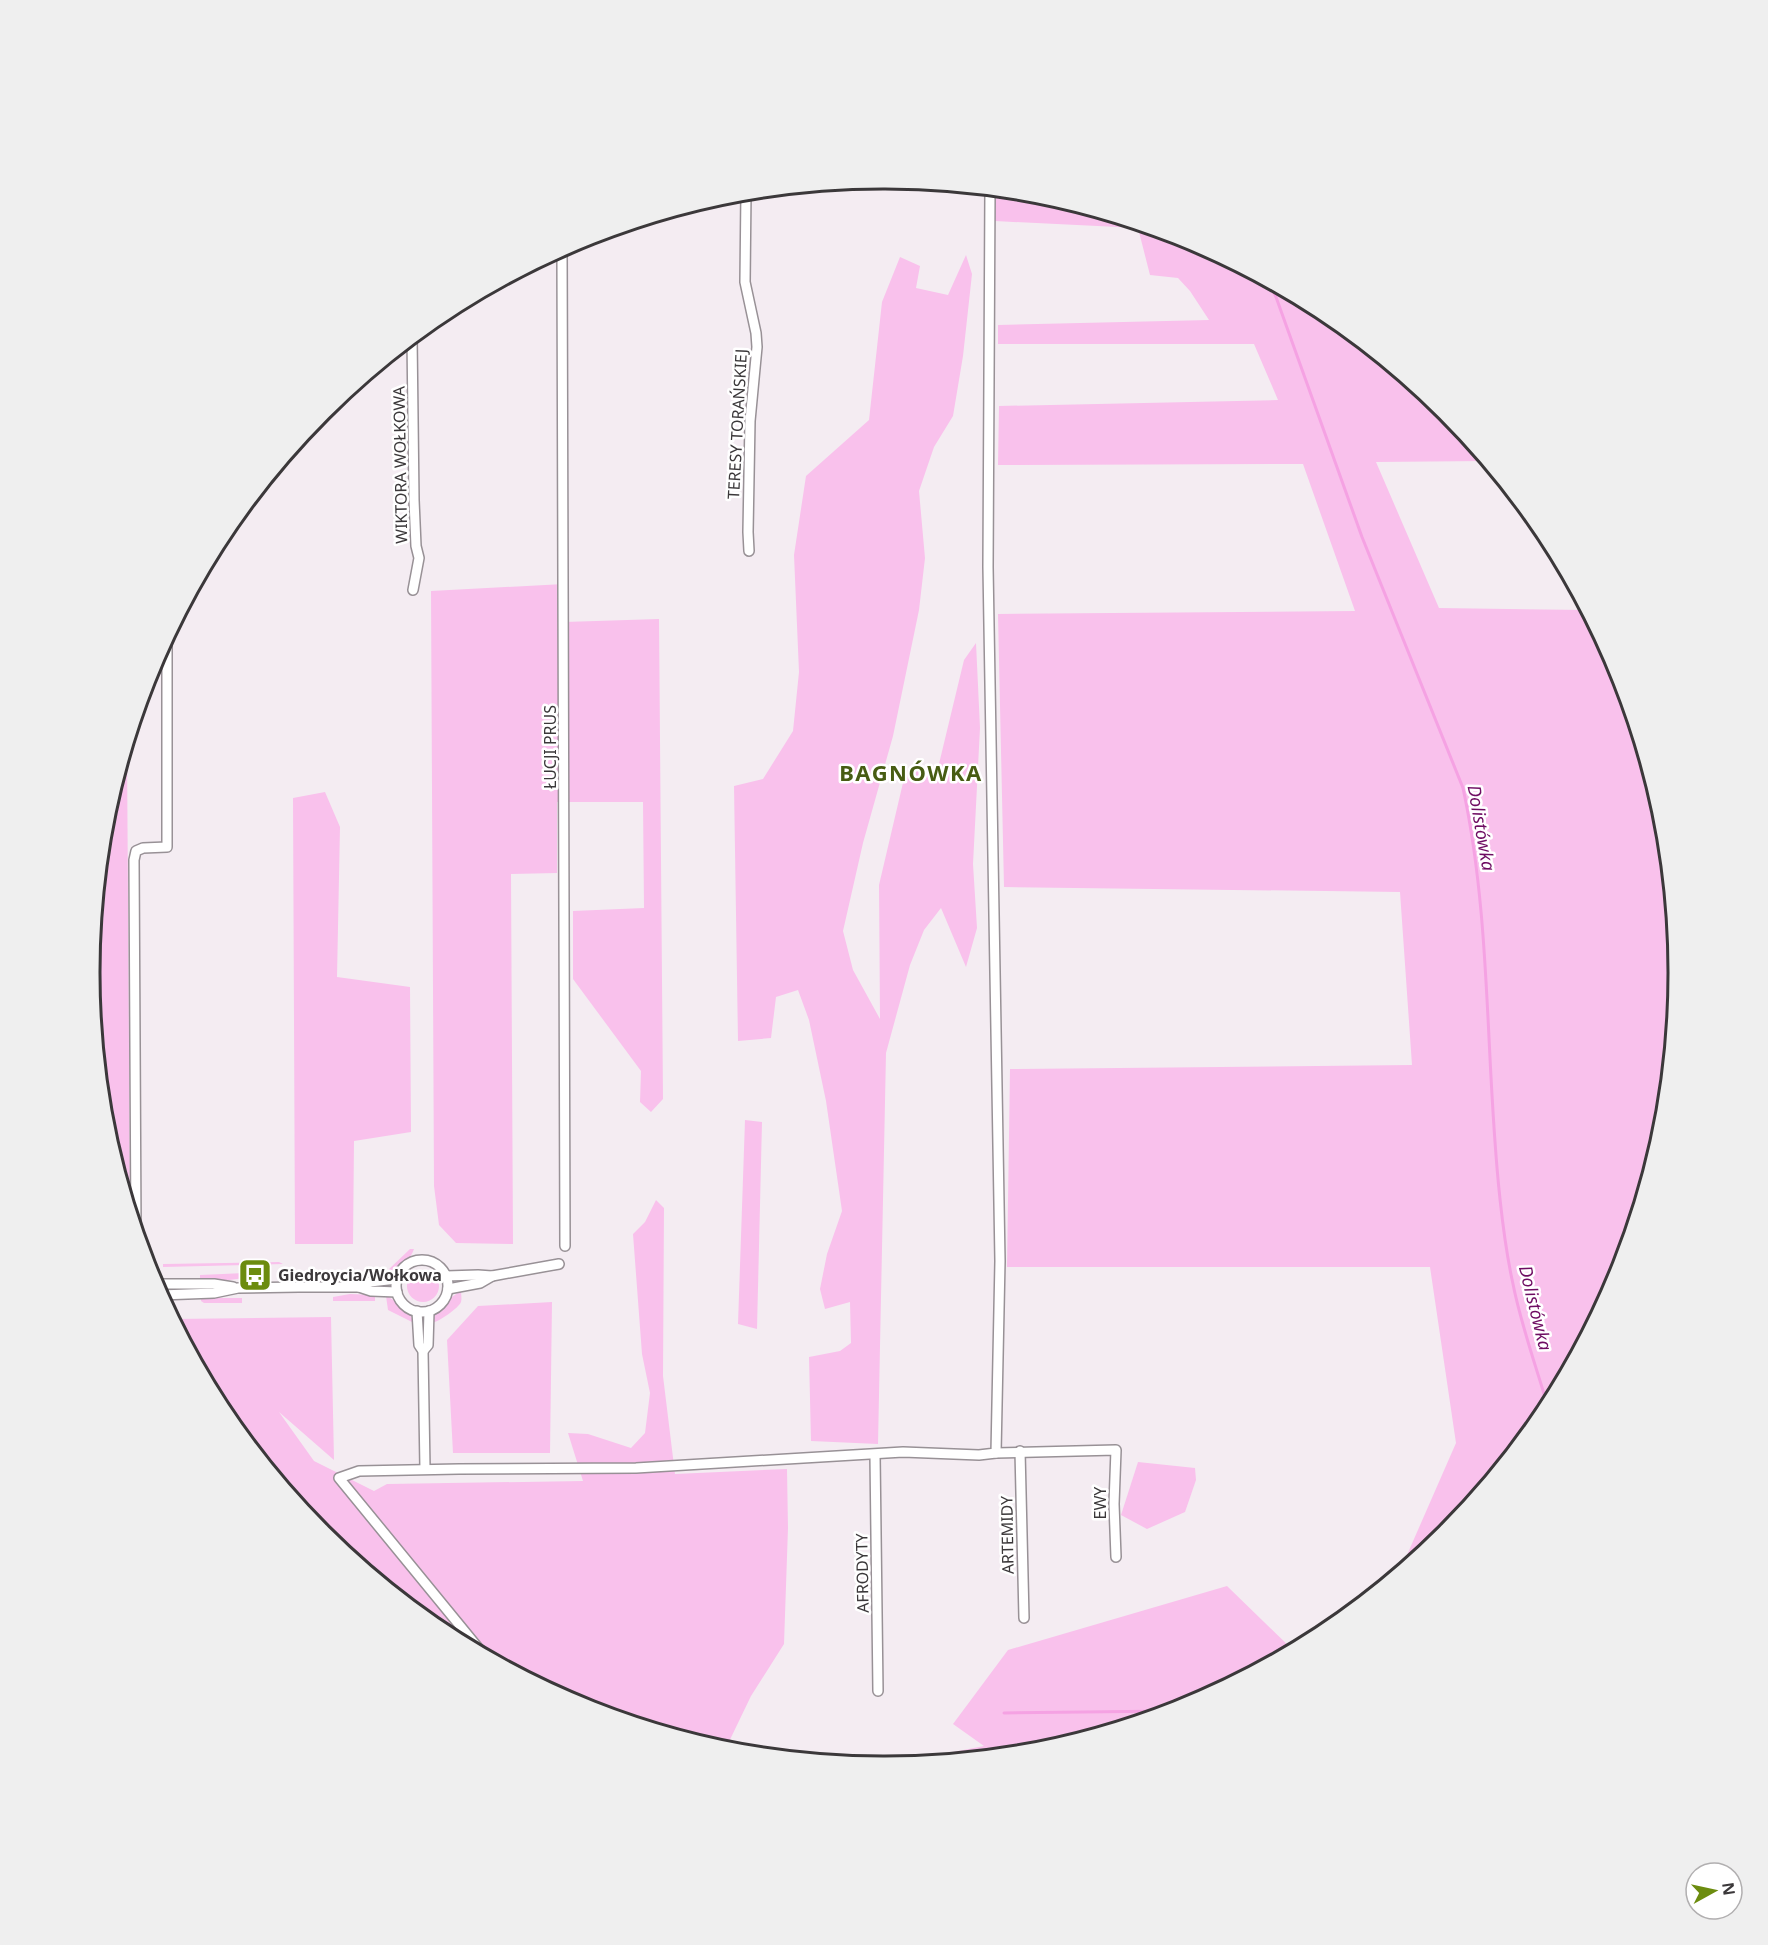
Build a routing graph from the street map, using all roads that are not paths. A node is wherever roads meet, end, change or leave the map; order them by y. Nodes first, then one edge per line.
1 (990, 197) edge
2 (747, 202) edge
3 (562, 259) edge
4 (412, 347) edge
5 (749, 551) dead end
6 (413, 590) dead end
7 (167, 657) edge
8 (136, 1204) edge
9 (565, 1246) dead end
10 (559, 1264) dead end
11 (446, 1276) junction
12 (492, 1276) junction
13 (397, 1279) junction
14 (165, 1284) edge
15 (358, 1287) junction
16 (238, 1288) junction
17 (448, 1289) junction
18 (397, 1292) junction
19 (170, 1295) edge
20 (417, 1311) junction
21 (429, 1311) junction
22 (423, 1351) junction
23 (1020, 1451) junction
24 (996, 1453) junction
25 (875, 1455) junction
26 (425, 1469) junction
27 (1116, 1557) dead end
28 (1024, 1618) dead end
29 (470, 1637) edge
30 (878, 1691) dead end

1 - 24 street
2 - 5 street, TERESY TORAŃSKIEJ
3 - 9 street, ŁUCJI PRUS
4 - 6 street, WIKTORA WOŁKOWA
7 - 8 street
10 - 12 street
11 - 12 street
11 - 13 street
11 - 17 street
12 - 17 street
13 - 15 street
13 - 18 street
14 - 16 street
15 - 16 street
15 - 18 street
16 - 19 street
17 - 21 street
18 - 20 street
20 - 21 street
20 - 22 street
21 - 22 street
22 - 26 street
23 - 24 street
23 - 27 street, EWY
23 - 28 street, ARTEMIDY
24 - 25 street
25 - 26 street
25 - 30 street, AFRODYTY
26 - 29 street

